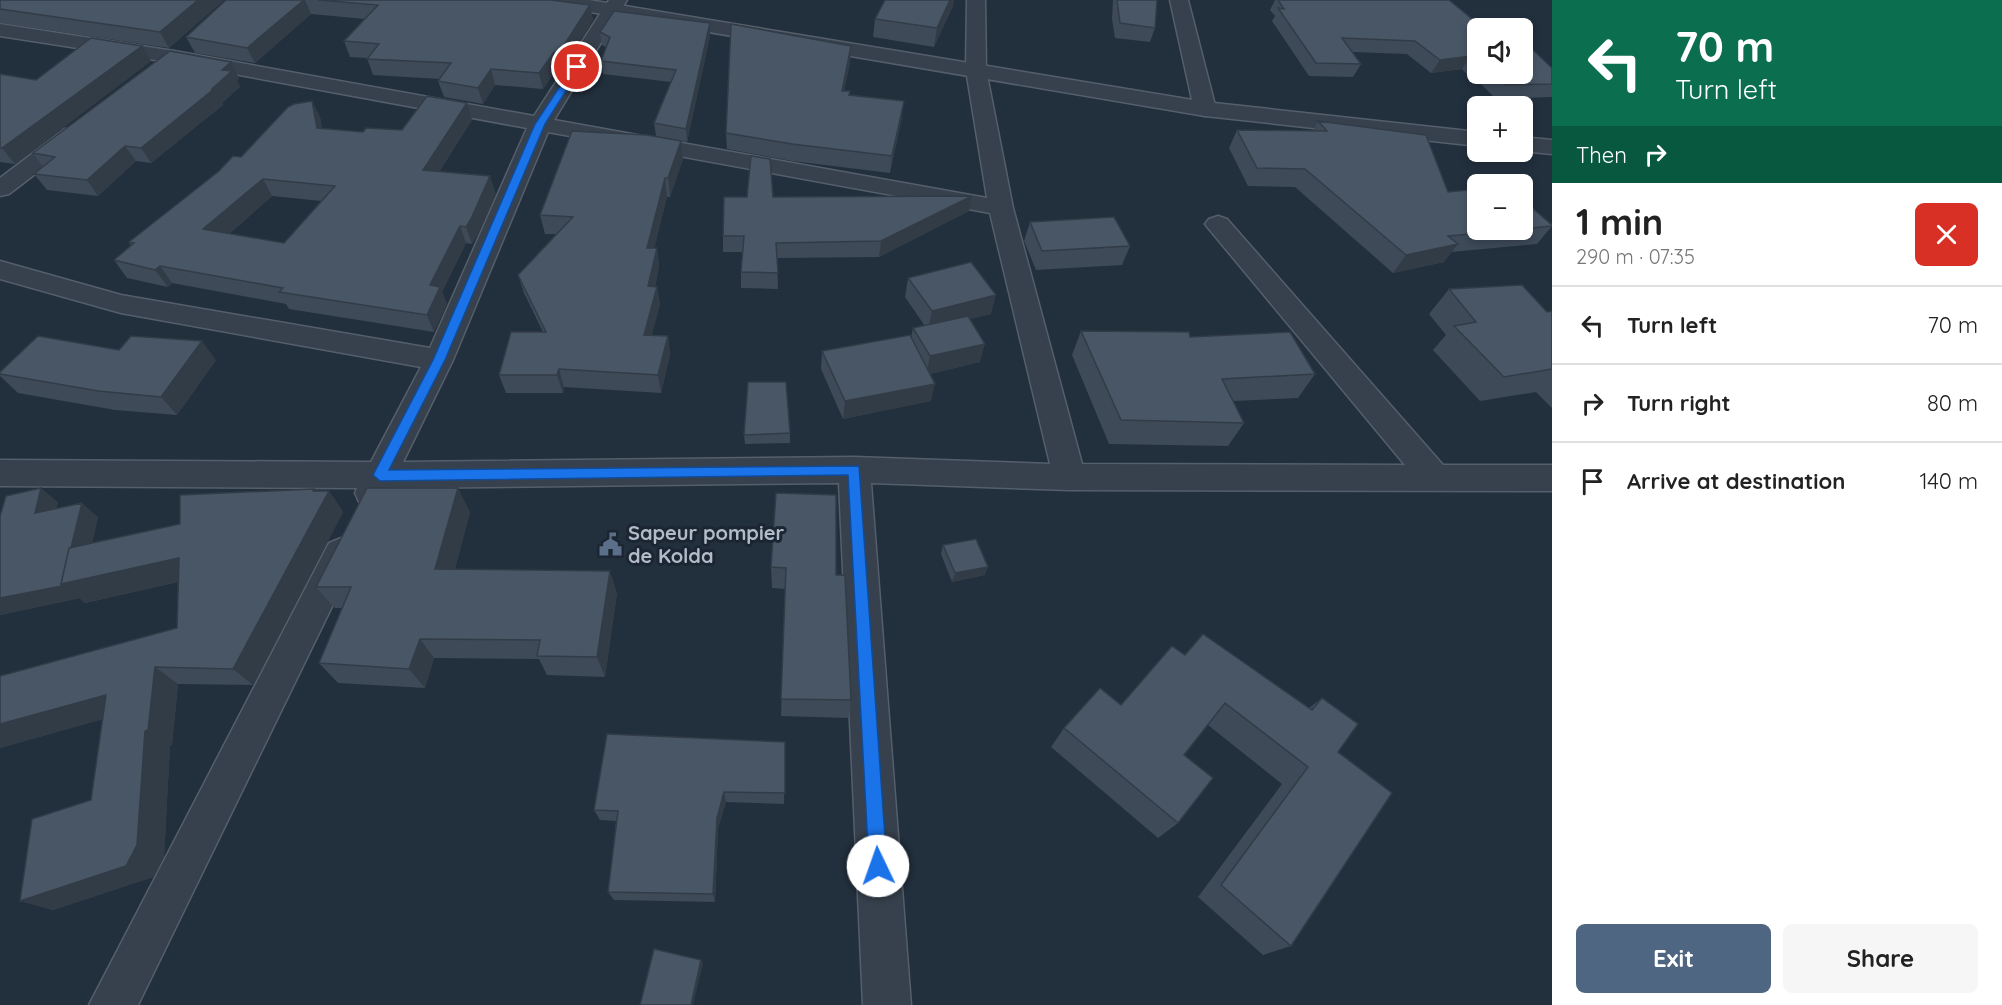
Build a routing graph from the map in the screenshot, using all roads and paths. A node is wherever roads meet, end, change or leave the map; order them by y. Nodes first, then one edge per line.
1 (555, 0) edge
2 (976, 0) edge
3 (1179, 0) edge
4 (616, 5) edge
5 (0, 30) edge
6 (182, 50) junction
7 (976, 70) junction
8 (147, 78) edge
9 (1205, 109) junction
10 (92, 119) edge
11 (540, 124) junction
12 (1467, 138) edge
13 (1533, 145) edge
14 (1552, 147) edge
15 (0, 189) edge
16 (1001, 208) junction
17 (1218, 224) dead end
18 (0, 270) edge
19 (439, 360) junction
20 (854, 470) junction
21 (0, 473) edge
22 (380, 475) junction
23 (1069, 477) junction
24 (1434, 477) junction
25 (1552, 478) edge
26 (113, 1005) edge
27 (887, 1005) edge

1 - 4 street
2 - 7 street
3 - 9 street
4 - 7 street
4 - 11 street
5 - 6 street
6 - 8 street
6 - 11 street
7 - 9 street
7 - 16 street
9 - 12 street
10 - 15 street
11 - 16 street
11 - 19 street
13 - 14 street
16 - 23 street
17 - 24 street
18 - 19 street
19 - 22 street
20 - 22 street
20 - 23 street
20 - 27 street
21 - 22 street
22 - 26 street
23 - 24 street
24 - 25 street

